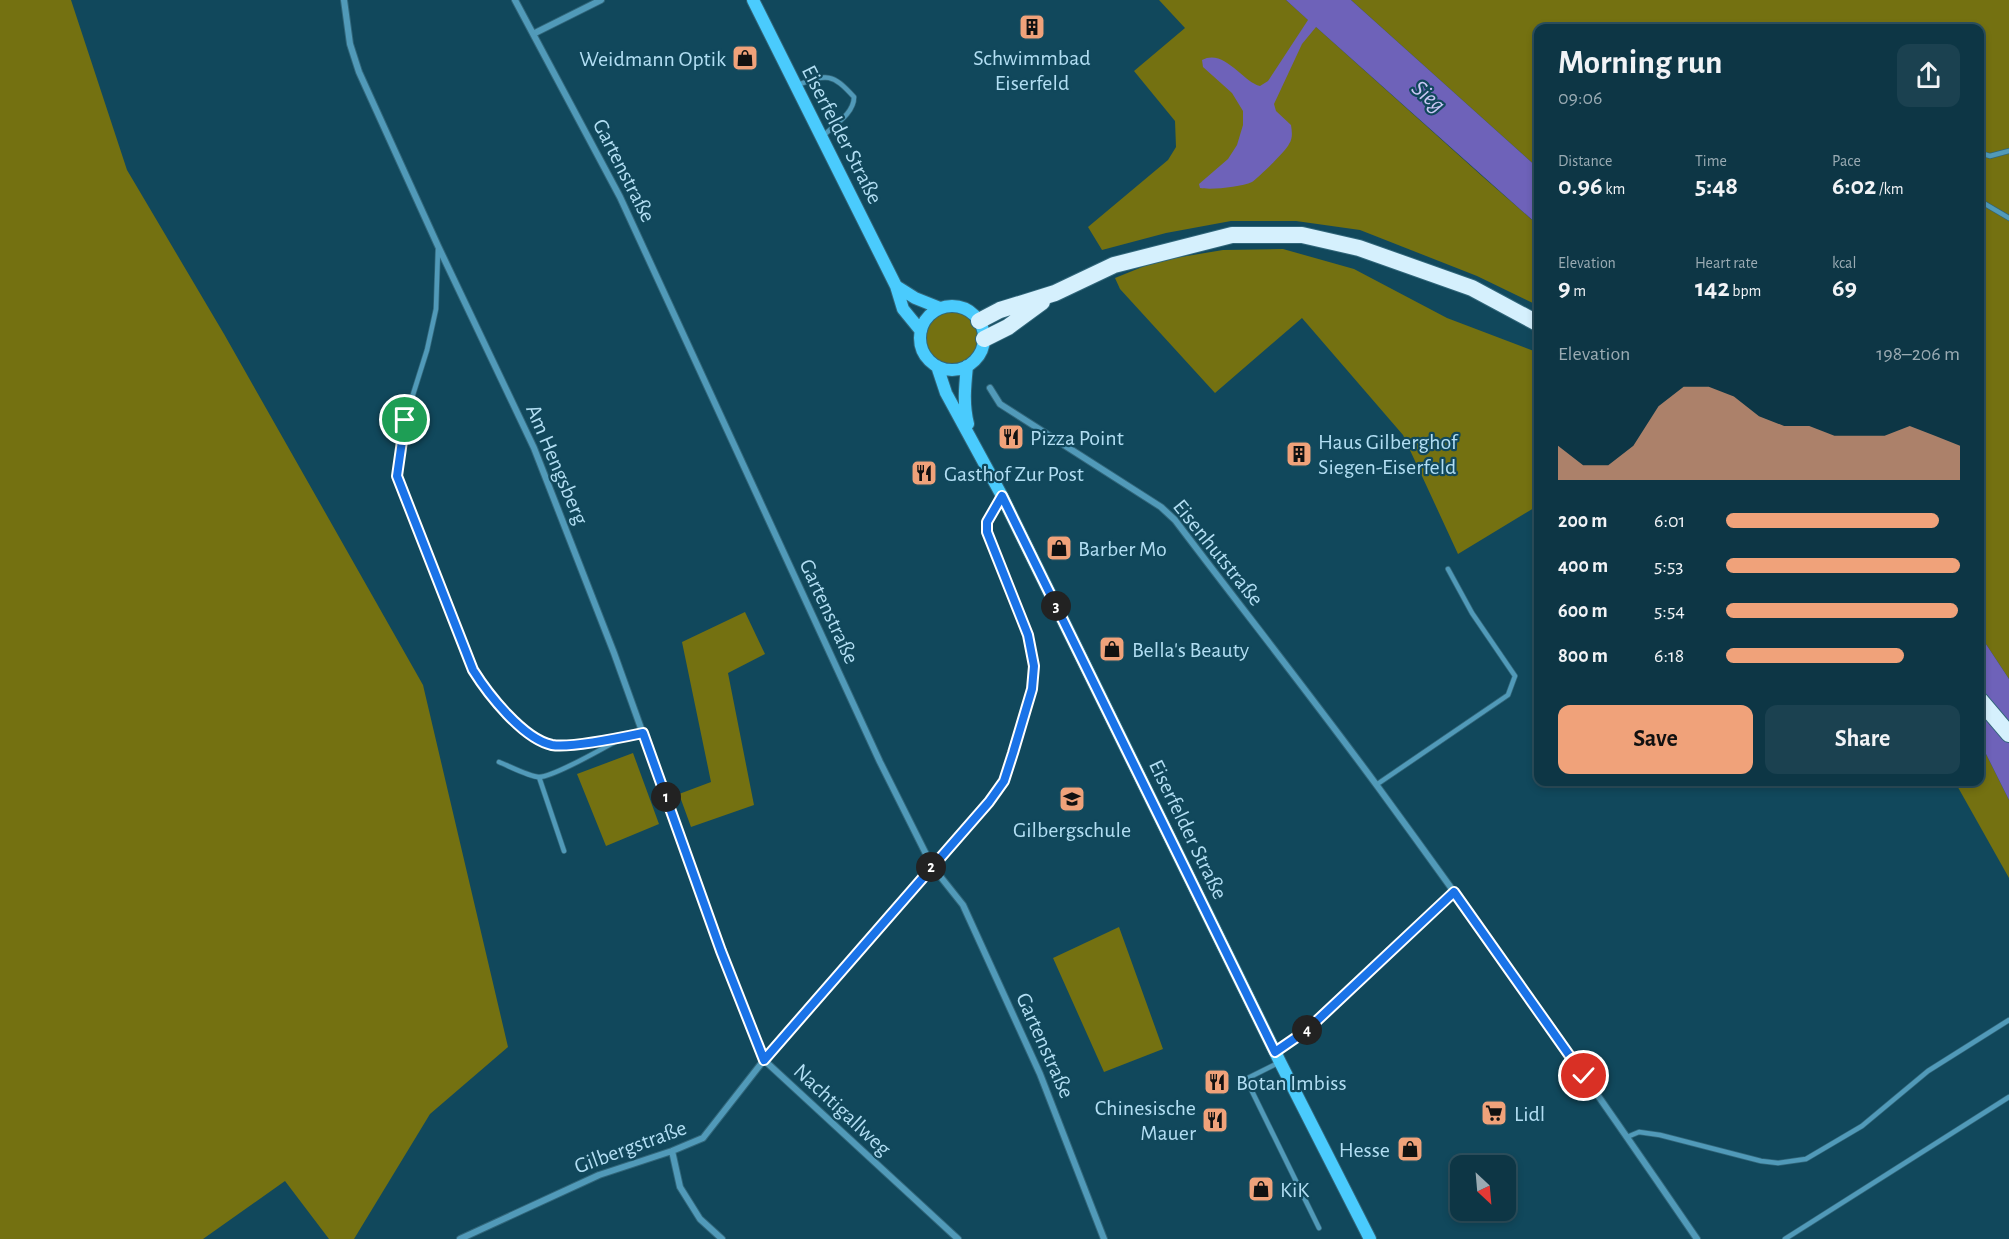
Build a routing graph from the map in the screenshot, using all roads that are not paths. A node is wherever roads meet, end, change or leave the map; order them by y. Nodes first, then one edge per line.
1 (344, 0) edge
2 (515, 0) edge
3 (600, 0) edge
4 (753, 0) edge
5 (533, 34) junction
6 (795, 86) junction
7 (821, 138) junction
8 (2009, 152) edge
9 (1984, 154) edge
10 (1984, 203) edge
11 (2009, 218) edge
12 (438, 246) junction
13 (896, 286) junction
14 (1055, 293) junction
15 (940, 308) junction
16 (979, 321) junction
17 (1534, 321) edge
18 (921, 331) junction
19 (984, 339) junction
20 (937, 366) junction
21 (968, 366) junction
22 (990, 388) dead end
23 (971, 437) junction
24 (1002, 496) junction
25 (1448, 569) dead end
26 (1984, 705) edge
27 (643, 733) junction
28 (2009, 734) edge
29 (623, 738) junction
30 (500, 762) dead end
31 (539, 777) junction
32 (1376, 785) junction
33 (564, 851) dead end
34 (932, 866) junction
35 (1454, 892) junction
36 (721, 951) joint
37 (2009, 1020) edge
38 (1277, 1057) junction
39 (764, 1060) junction
40 (2009, 1097) edge
41 (1627, 1137) junction
42 (672, 1151) junction
43 (1319, 1228) dead end
44 (460, 1239) edge
45 (722, 1239) edge
46 (958, 1239) edge
47 (1104, 1239) edge
48 (1370, 1239) edge
49 (1697, 1239) edge
50 (1785, 1239) edge

1 - 12 street, Am Hengsberg
2 - 5 street, Gartenstraße
3 - 5 street
4 - 6 main road, Eiserfelder Straße
5 - 34 street, Gartenstraße
6 - 7 main road, Eiserfelder Straße
6 - 7 lane
7 - 13 main road, Eiserfelder Straße
8 - 9 lane
10 - 11 lane
12 - 27 street, Am Hengsberg
12 - 29 lane
13 - 15 main road
13 - 18 main road, Eiserfelder Straße
14 - 16 highway
14 - 17 highway
14 - 19 highway
15 - 16 main road
15 - 18 main road
16 - 19 main road
18 - 20 main road, Eiserfelder Straße
19 - 21 main road, Eiserfelder Straße
20 - 21 main road
20 - 23 main road, Eiserfelder Straße
21 - 23 main road, Eiserfelder Straße
22 - 32 street, Eisenhutstraße
23 - 24 main road, Eiserfelder Straße
24 - 34 street, Gilbergstraße
24 - 38 main road, Eiserfelder Straße
25 - 32 lane
26 - 28 highway
27 - 29 lane
27 - 36 street, Am Hengsberg
29 - 31 lane
30 - 31 lane
31 - 33 lane
32 - 35 street, Eisenhutstraße
34 - 39 street, Gilbergstraße
34 - 47 street, Gartenstraße
35 - 38 street
35 - 41 street, Eisenhutstraße
36 - 39 street, Nachtigallweg
37 - 41 lane
38 - 43 lane
38 - 48 main road, Eiserfelder Straße
39 - 42 street, Gilbergstraße
39 - 46 street, Nachtigallweg
40 - 50 lane
41 - 49 street, Eisenhutstraße
42 - 44 street, Gilbergstraße
42 - 45 street

